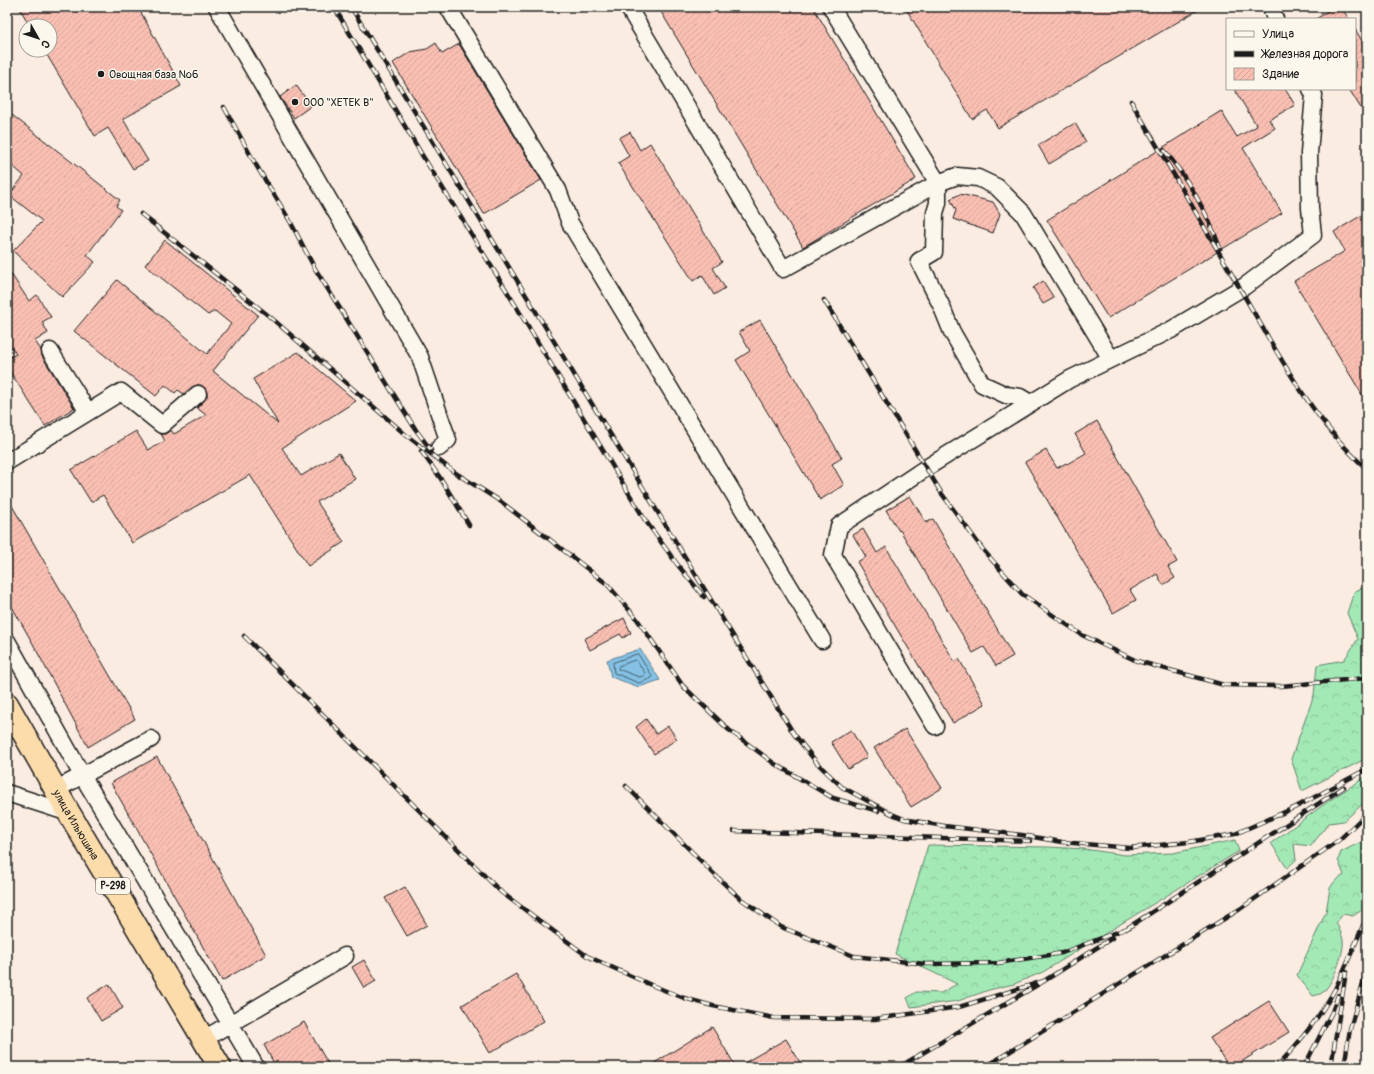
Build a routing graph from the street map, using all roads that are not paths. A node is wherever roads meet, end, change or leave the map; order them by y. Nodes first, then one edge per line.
1 (217, 7) edge
2 (448, 7) edge
3 (628, 7) edge
4 (831, 7) edge
5 (1271, 7) edge
6 (1275, 18) edge
7 (1312, 90) edge
8 (938, 183) junction
9 (50, 351) dead end
10 (1111, 360) junction
11 (198, 394) dead end
12 (1030, 403) junction
13 (88, 412) junction
14 (439, 448) dead end
15 (7, 462) edge
16 (822, 640) dead end
17 (7, 641) edge
18 (7, 704) edge
19 (935, 726) dead end
20 (151, 739) dead end
21 (82, 775) junction
22 (55, 790) junction
23 (7, 793) edge
24 (68, 813) junction
25 (345, 956) dead end
26 (230, 1023) junction
27 (204, 1039) junction
28 (220, 1067) edge
29 (256, 1067) edge

1 - 14 lane
2 - 16 lane
3 - 8 lane
4 - 8 lane
5 - 6 lane
7 - 10 lane
8 - 10 lane
8 - 12 lane
9 - 13 lane
10 - 12 lane
11 - 13 lane
12 - 19 lane
13 - 15 lane
17 - 21 lane
18 - 22 highway, улица Ильюшина / Р-298
20 - 21 lane
21 - 22 lane
21 - 26 lane
22 - 24 highway, улица Ильюшина / Р-298
23 - 24 lane
24 - 27 highway, улица Ильюшина / Р-298
25 - 26 lane
26 - 27 lane
26 - 29 lane
27 - 28 highway, улица Ильюшина / Р-298

